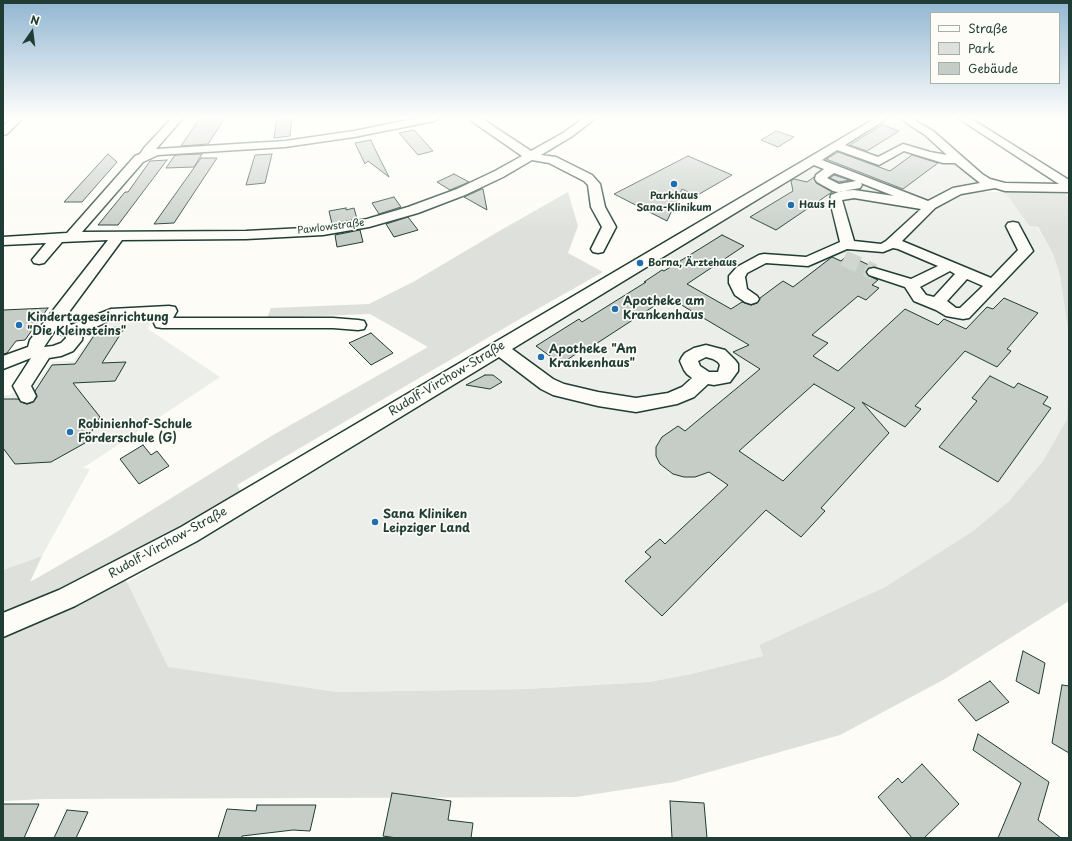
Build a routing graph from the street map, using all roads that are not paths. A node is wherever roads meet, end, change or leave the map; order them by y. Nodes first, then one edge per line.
1 (143, 157) edge
2 (528, 157) edge
3 (537, 157) edge
4 (818, 157) edge
5 (868, 157) edge
6 (885, 157) edge
7 (937, 157) edge
8 (1025, 157) edge
9 (959, 158) joint
10 (813, 160) junction
11 (834, 168) junction
12 (866, 180) junction
13 (992, 185) junction
14 (1069, 185) edge
15 (1069, 188) edge
16 (929, 206) junction
17 (1013, 226) dead end
18 (118, 236) junction
19 (65, 238) junction
20 (3, 242) edge
21 (891, 244) junction
22 (598, 249) dead end
23 (846, 252) junction
24 (40, 260) dead end
25 (949, 266) junction
26 (874, 272) tunnel mouth
27 (965, 272) junction
28 (910, 284) junction
29 (992, 284) junction
30 (751, 299) dead end
31 (942, 306) junction
32 (58, 316) junction
33 (358, 325) dead end
34 (73, 331) junction
35 (499, 348) junction
36 (40, 352) junction
37 (3, 363) edge
38 (704, 377) dead end
39 (27, 396) dead end
40 (3, 625) edge

1 - 19 street
2 - 18 street, Pawlowstraße
3 - 22 street
4 - 10 street, Rudolf-Virchow-Straße
5 - 6 street
7 - 9 street
8 - 14 street
9 - 13 street
10 - 11 street
10 - 35 street, Rudolf-Virchow-Straße
11 - 12 street
11 - 12 street
12 - 16 street
13 - 15 street
13 - 16 street
16 - 21 street
16 - 23 street
17 - 29 street
18 - 19 street, Pawlowstraße
18 - 32 street
19 - 20 street, Pawlowstraße
19 - 24 street
21 - 23 street
21 - 25 street
23 - 30 street
25 - 27 street
25 - 28 street
26 - 28 street
27 - 29 street
27 - 31 street
28 - 31 street
29 - 31 street
32 - 34 street
32 - 36 street
33 - 34 street
34 - 36 street
35 - 38 street
35 - 40 street, Rudolf-Virchow-Straße
36 - 37 street
36 - 39 street

